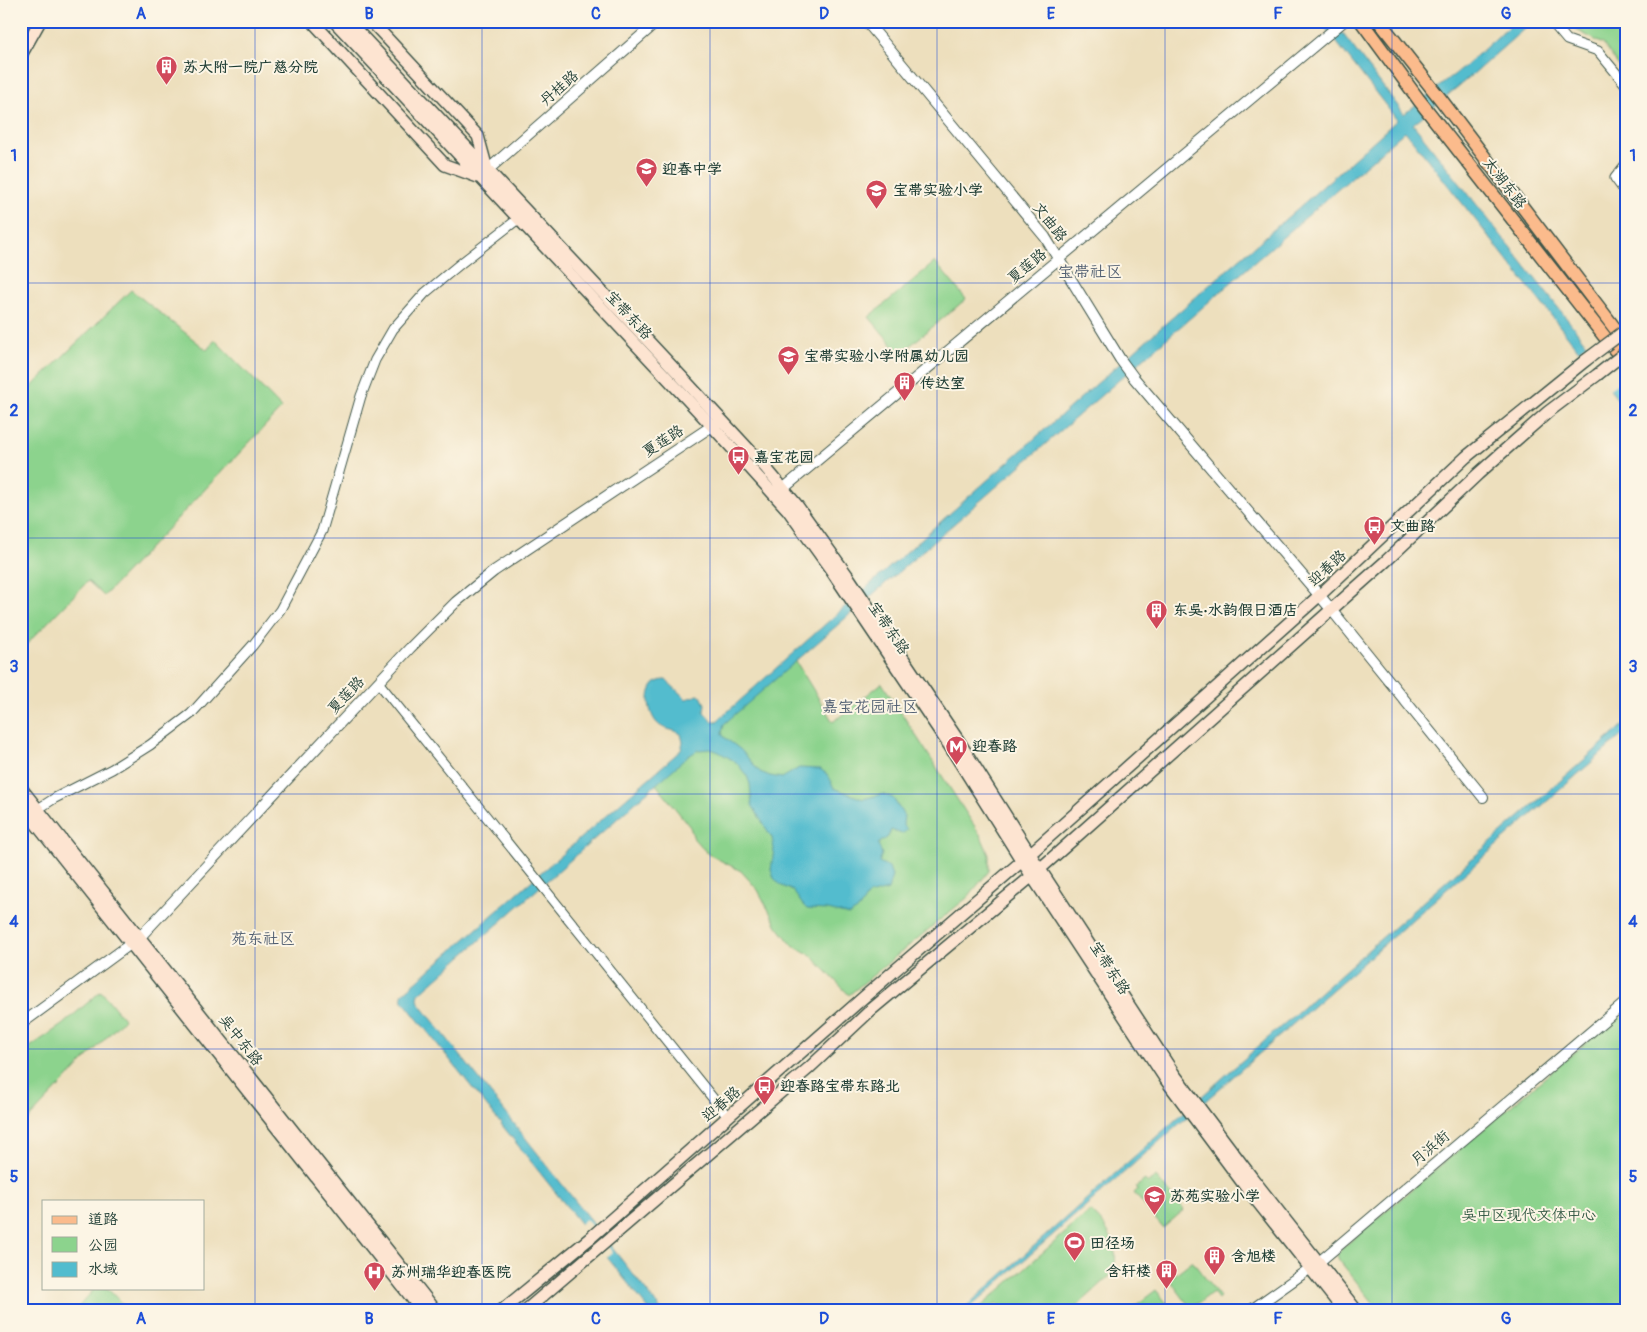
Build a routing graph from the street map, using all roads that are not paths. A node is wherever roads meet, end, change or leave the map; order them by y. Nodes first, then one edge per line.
1 (40, 21) edge
2 (312, 21) edge
3 (334, 21) edge
4 (348, 21) edge
5 (371, 21) edge
6 (658, 21) edge
7 (866, 21) edge
8 (1361, 21) edge
9 (1379, 21) edge
10 (1551, 21) edge
11 (1342, 23) edge
12 (21, 54) edge
13 (1626, 85) edge
14 (1626, 164) edge
15 (484, 174) junction
16 (1626, 193) edge
17 (518, 219) junction
18 (1059, 258) junction
19 (1626, 330) edge
20 (1626, 343) edge
21 (1626, 352) edge
22 (1626, 364) edge
23 (717, 423) junction
24 (779, 492) junction
25 (1320, 595) junction
26 (1331, 609) junction
27 (378, 682) junction
28 (21, 788) edge
29 (1484, 797) dead end
30 (21, 805) edge
31 (38, 809) junction
32 (1026, 857) junction
33 (1036, 872) junction
34 (136, 940) junction
35 (1626, 1002) edge
36 (21, 1024) edge
37 (728, 1117) junction
38 (1315, 1265) junction
39 (422, 1311) edge
40 (436, 1311) edge
41 (501, 1311) edge
42 (525, 1311) edge
43 (1250, 1311) edge
44 (1344, 1311) edge
45 (1357, 1311) edge

1 - 12 main road
2 - 15 main road
3 - 15 main road, 宝带东路
4 - 15 main road, 宝带东路
5 - 15 main road
6 - 15 street, 丹桂路
7 - 18 street, 文曲路
8 - 22 main road, 太湖东路
9 - 20 main road, 太湖东路
10 - 13 street
11 - 18 street, 夏莲路
14 - 16 street
15 - 17 main road, 宝带东路
15 - 23 main road, 宝带东路
17 - 23 main road, 宝带东路
17 - 31 street
18 - 24 street, 夏莲路
18 - 25 street, 文曲路
19 - 25 main road, 迎春路, bridge
21 - 26 main road, 迎春路, bridge
23 - 24 main road, 宝带东路
23 - 27 street, 夏莲路
24 - 32 main road, 宝带东路
25 - 26 street, 文曲路
25 - 32 main road, 迎春路
26 - 29 street, 文曲路
26 - 33 main road, 迎春路
27 - 34 street, 夏莲路
27 - 37 street
28 - 31 main road, 吴中东路
30 - 34 main road, 吴中东路
31 - 34 main road, 吴中东路
32 - 33 main road, 宝带东路
32 - 37 main road, 迎春路
33 - 38 main road, 宝带东路
33 - 42 main road, 迎春路
34 - 36 street, 夏莲路
34 - 39 main road, 吴中东路
34 - 40 main road, 吴中东路
35 - 38 street, 月浜街
37 - 41 main road, 迎春路
38 - 43 street, 月浜街
38 - 44 main road, 宝带东路
38 - 45 main road, 宝带东路

